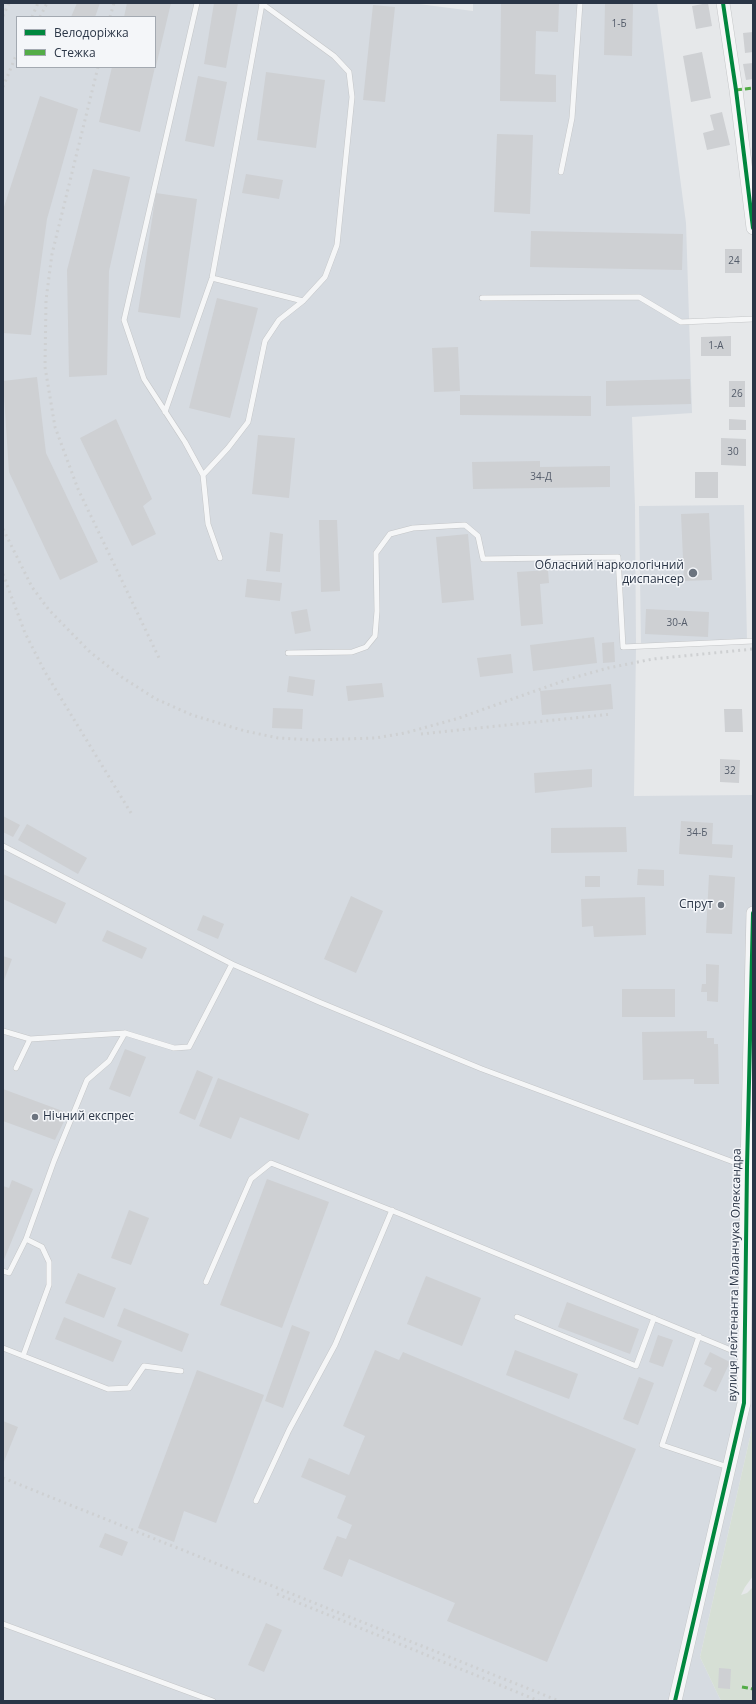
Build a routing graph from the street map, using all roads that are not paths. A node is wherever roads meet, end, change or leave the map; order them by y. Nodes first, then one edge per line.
1 (197, 3) edge
2 (261, 3) edge
3 (580, 3) edge
4 (723, 3) edge
5 (561, 172) dead end
6 (753, 228) edge
7 (212, 278) junction
8 (482, 298) dead end
9 (303, 301) junction
10 (753, 319) edge
11 (165, 412) junction
12 (203, 475) junction
13 (220, 558) dead end
14 (753, 641) edge
15 (288, 653) dead end
16 (3, 846) edge
17 (753, 913) edge
18 (753, 955) edge
19 (232, 964) junction
20 (3, 1031) edge
21 (125, 1033) junction
22 (30, 1039) junction
23 (16, 1068) dead end
24 (747, 1167) junction
25 (392, 1210) junction
26 (26, 1239) junction
27 (3, 1271) edge
28 (206, 1282) dead end
29 (517, 1317) dead end
30 (654, 1318) junction
31 (699, 1336) junction
32 (3, 1348) edge
33 (745, 1355) junction
34 (23, 1356) junction
35 (181, 1371) dead end
36 (729, 1467) junction
37 (256, 1501) dead end
38 (3, 1624) edge
39 (213, 1701) edge
40 (674, 1701) edge

1 - 11 lane
2 - 7 lane
2 - 9 lane
3 - 5 lane
4 - 6 street
7 - 9 lane
7 - 11 lane
8 - 10 lane
9 - 12 lane
11 - 12 lane
12 - 13 lane
14 - 15 lane
16 - 19 lane
17 - 18 street, вулиця лейтенанта Маланчука Олександра
18 - 24 street, вулиця лейтенанта Маланчука Олександра
19 - 21 lane
19 - 24 lane
20 - 22 lane
21 - 22 lane
21 - 26 lane
22 - 23 lane
24 - 33 street, вулиця лейтенанта Маланчука Олександра
25 - 28 lane
25 - 30 lane
25 - 37 lane
26 - 27 lane
26 - 34 lane
29 - 30 lane
30 - 31 lane
31 - 33 lane
31 - 36 lane
32 - 34 lane
33 - 36 street, вулиця лейтенанта Маланчука Олександра
34 - 35 lane
36 - 40 street, вулиця лейтенанта Маланчука Олександра
38 - 39 lane

